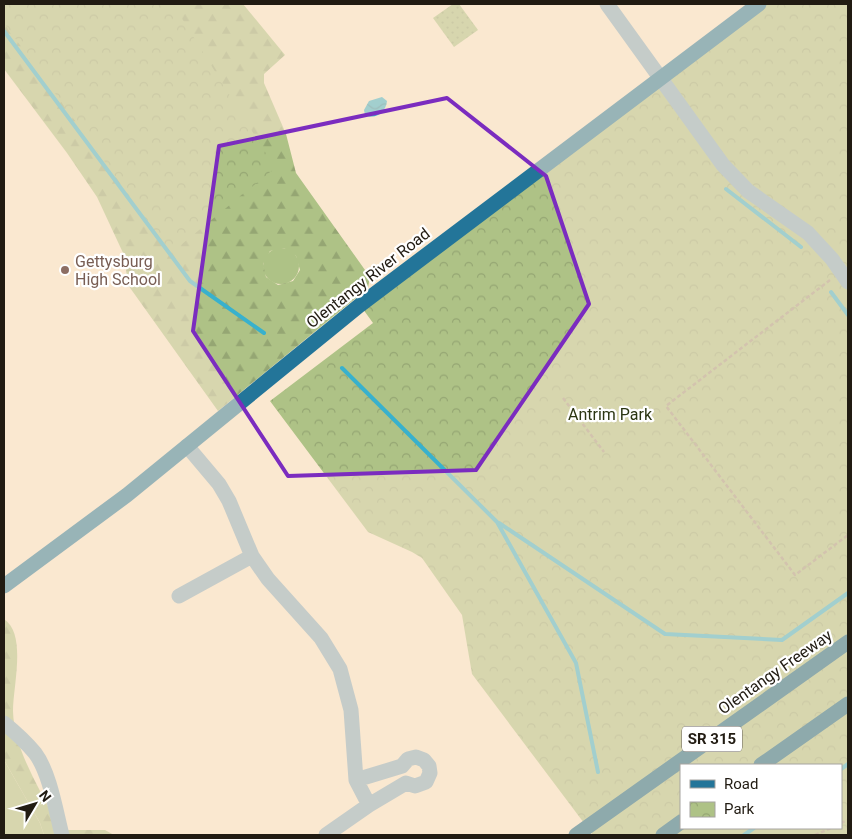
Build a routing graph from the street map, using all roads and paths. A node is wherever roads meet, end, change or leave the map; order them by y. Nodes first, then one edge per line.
1 (607, 4) edge
2 (759, 4) edge
3 (660, 79) junction
4 (845, 277) edge
5 (563, 398) dead end
6 (186, 446) junction
7 (604, 452) dead end
8 (848, 535) edge
9 (252, 556) junction
10 (4, 586) edge
11 (179, 596) dead end
12 (848, 642) edge
13 (848, 704) edge
14 (4, 723) edge
15 (762, 764) edge
16 (356, 780) junction
17 (369, 805) junction
18 (680, 823) edge
19 (829, 829) edge
20 (62, 835) edge
21 (326, 835) edge
22 (576, 835) edge
23 (663, 835) edge
24 (814, 835) edge

1 - 3 street
2 - 3 main road, Olentangy River Road
3 - 4 street
3 - 6 main road, Olentangy River Road
4 - 8 path
5 - 7 path
6 - 9 street
6 - 10 main road, Olentangy River Road
9 - 11 street
9 - 16 street
12 - 22 highway, Olentangy Freeway / SR 315
13 - 15 highway, SR 315
14 - 20 street
16 - 17 street
16 - 17 street
17 - 21 street
18 - 23 highway
19 - 24 path

